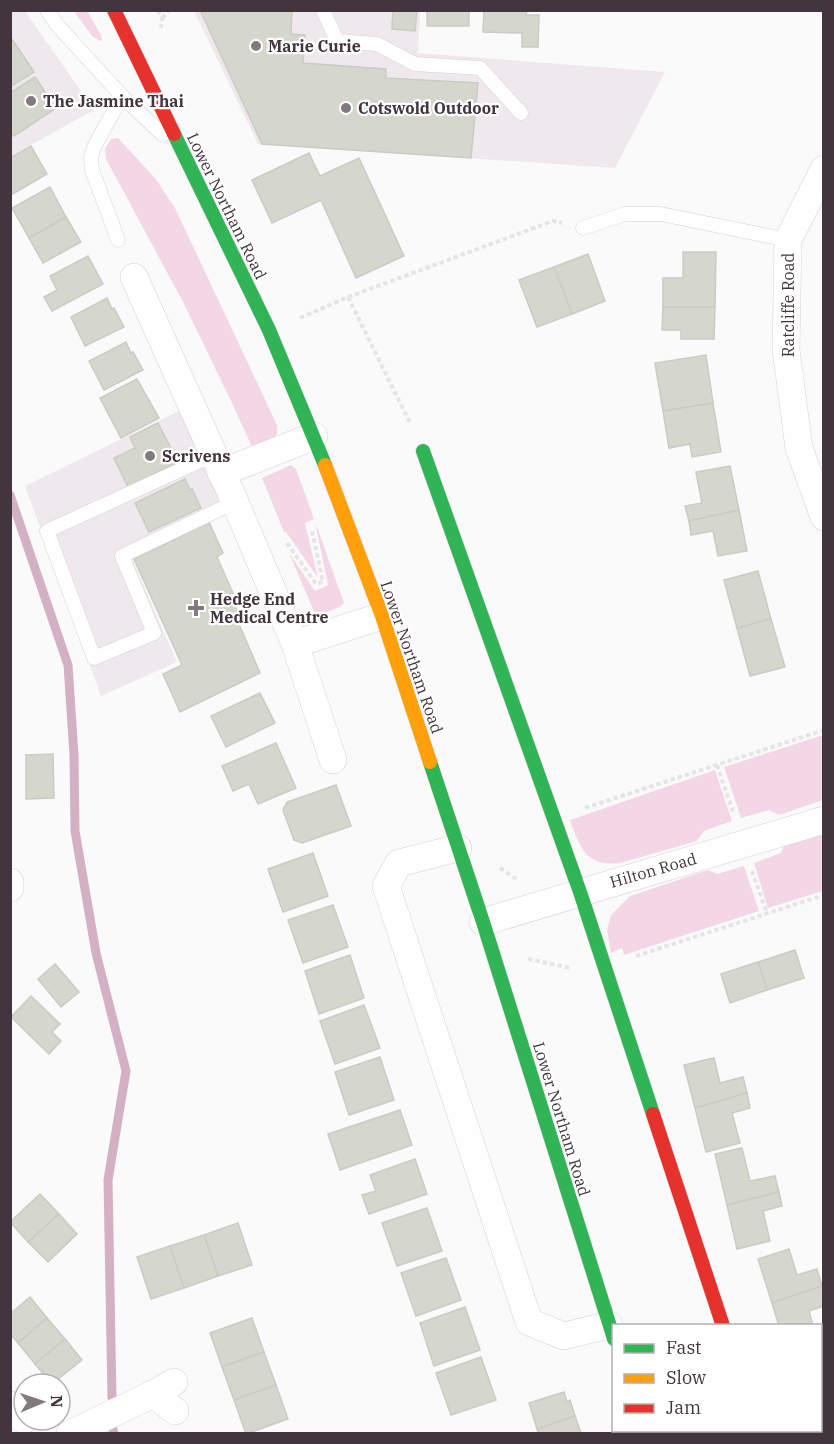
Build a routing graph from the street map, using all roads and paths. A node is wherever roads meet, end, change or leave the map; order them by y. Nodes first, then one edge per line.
1 (47, 10) edge
2 (114, 10) edge
3 (170, 10) edge
4 (323, 10) edge
5 (162, 18) dead end
6 (122, 96) junction
7 (521, 113) dead end
8 (184, 155) junction
9 (824, 169) edge
10 (583, 228) joint
11 (118, 240) dead end
12 (788, 240) junction
13 (134, 277) dead end
14 (348, 297) junction
15 (269, 330) junction
16 (314, 436) junction
17 (423, 451) joint
18 (217, 464) junction
19 (235, 502) junction
20 (824, 517) edge
21 (311, 524) dead end
22 (256, 551) junction
23 (382, 616) junction
24 (295, 644) junction
25 (824, 730) edge
26 (333, 760) dead end
27 (555, 818) junction
28 (824, 820) edge
29 (458, 848) junction
30 (10, 882) edge
31 (10, 888) edge
32 (580, 892) junction
33 (824, 895) edge
34 (483, 922) junction
35 (527, 959) dead end
36 (603, 966) junction
37 (722, 1324) edge
38 (611, 1332) edge
39 (175, 1411) dead end
40 (70, 1434) edge

1 - 6 lane
2 - 8 main road, Lower Northam Road
3 - 5 path
4 - 7 lane
6 - 8 lane
6 - 11 lane
8 - 15 main road, Lower Northam Road
9 - 12 street, Ratcliffe Road
10 - 12 lane
10 - 14 path
12 - 20 street, Ratcliffe Road
13 - 18 street
14 - 15 path
14 - 17 path
15 - 16 main road, Lower Northam Road
16 - 18 street
16 - 23 main road, Lower Northam Road
17 - 27 main road
18 - 19 street
18 - 19 lane
19 - 22 street
21 - 22 path
22 - 24 street
23 - 24 street
23 - 29 main road, Lower Northam Road
24 - 26 street
25 - 27 path
27 - 32 main road
28 - 32 street, Hilton Road
29 - 34 main road, Lower Northam Road
29 - 38 street
30 - 31 street
32 - 34 street, Hilton Road
32 - 36 main road
33 - 36 path
34 - 38 main road, Lower Northam Road
35 - 36 path
36 - 37 main road
39 - 40 street

